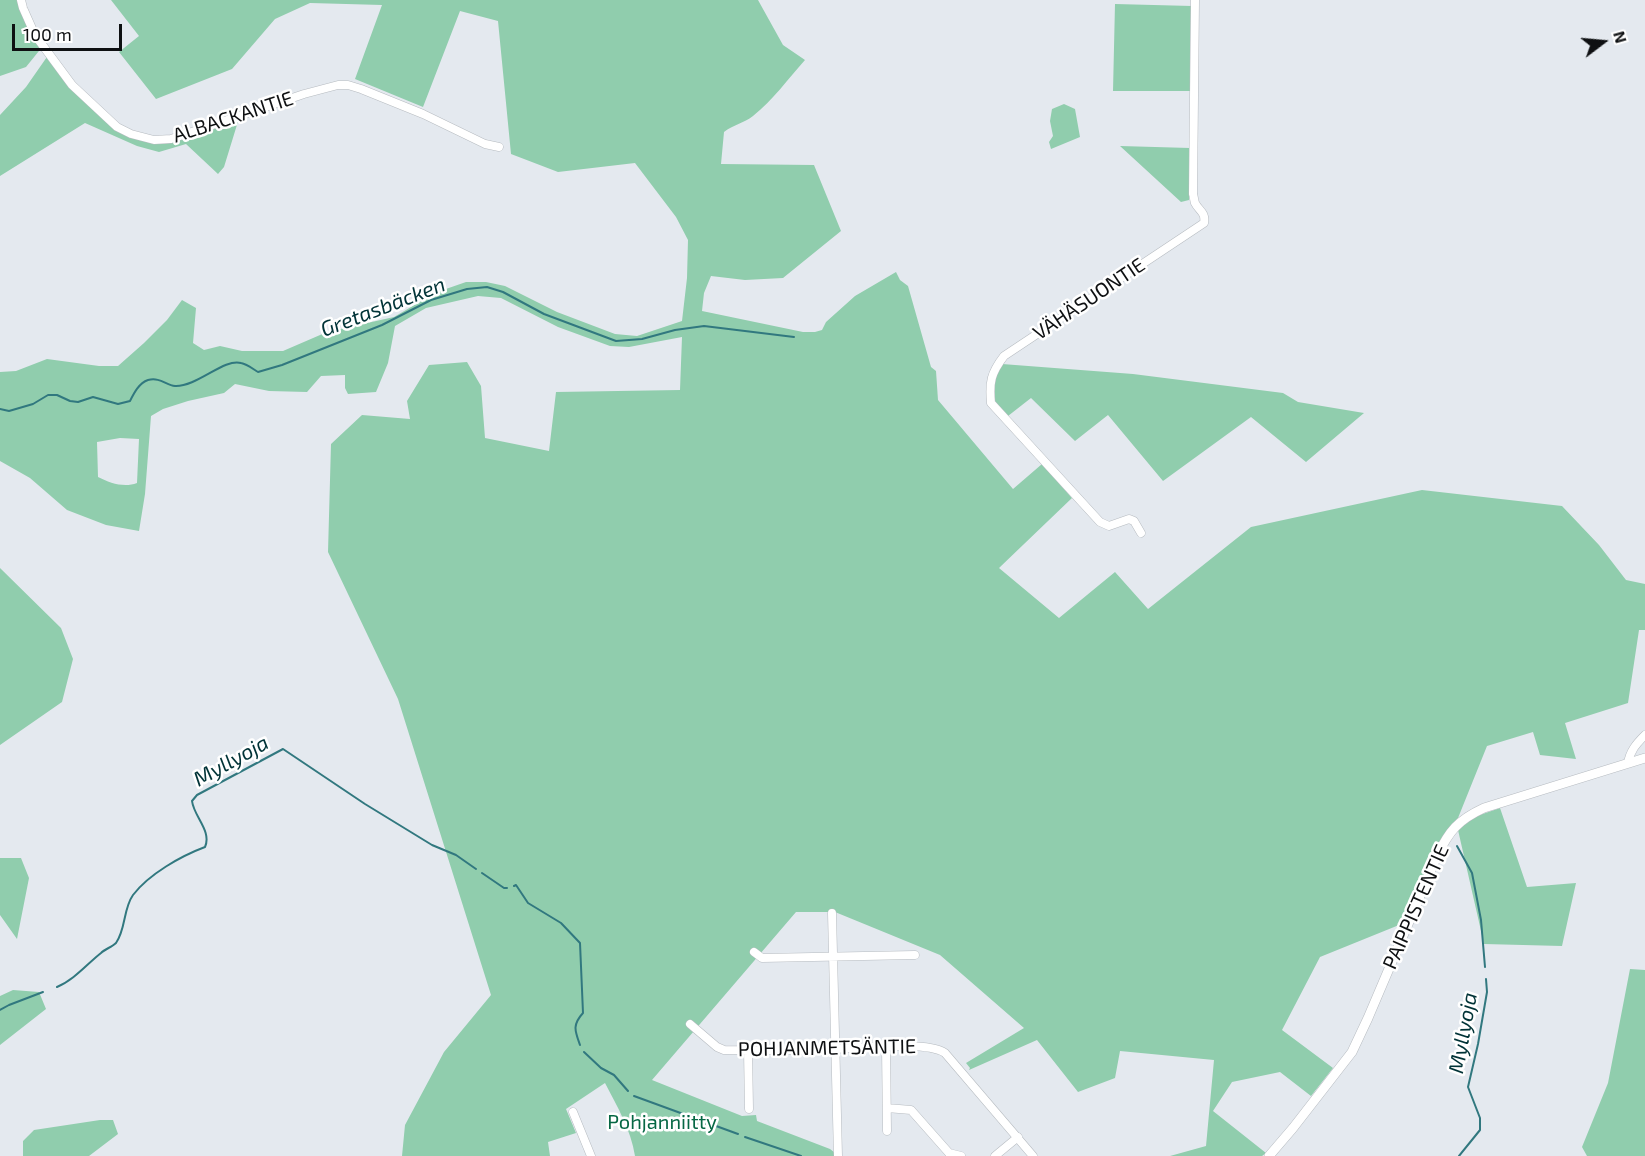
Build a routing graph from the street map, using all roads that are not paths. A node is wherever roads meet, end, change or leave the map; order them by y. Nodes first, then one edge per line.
1 (21, 0) edge
2 (1195, 0) edge
3 (499, 147) dead end
4 (1141, 533) dead end
5 (1645, 735) edge
6 (1645, 758) edge
7 (1628, 763) junction
8 (832, 913) dead end
9 (754, 951) dead end
10 (915, 955) dead end
11 (833, 957) junction
12 (690, 1024) dead end
13 (886, 1047) junction
14 (835, 1049) junction
15 (748, 1050) junction
16 (887, 1108) junction
17 (749, 1109) dead end
18 (573, 1112) dead end
19 (887, 1131) dead end
20 (1018, 1137) junction
21 (591, 1156) edge
22 (838, 1156) edge
23 (961, 1156) edge
24 (995, 1156) edge
25 (1033, 1156) edge
26 (1269, 1156) edge

1 - 3 street, ALBACKANTIE
2 - 4 street, VÄHÄSUONTIE
5 - 7 street
6 - 7 street, PAIPPISTENTIE
7 - 26 street, PAIPPISTENTIE
8 - 11 street
9 - 11 street
10 - 11 street
11 - 14 street
12 - 15 street, POHJANMETSÄNTIE
13 - 14 street, POHJANMETSÄNTIE
13 - 16 street
13 - 20 street, POHJANMETSÄNTIE
14 - 15 street, POHJANMETSÄNTIE
14 - 22 street
15 - 17 street
16 - 19 street
16 - 23 street
18 - 21 street
20 - 24 street
20 - 25 street, POHJANMETSÄNTIE

